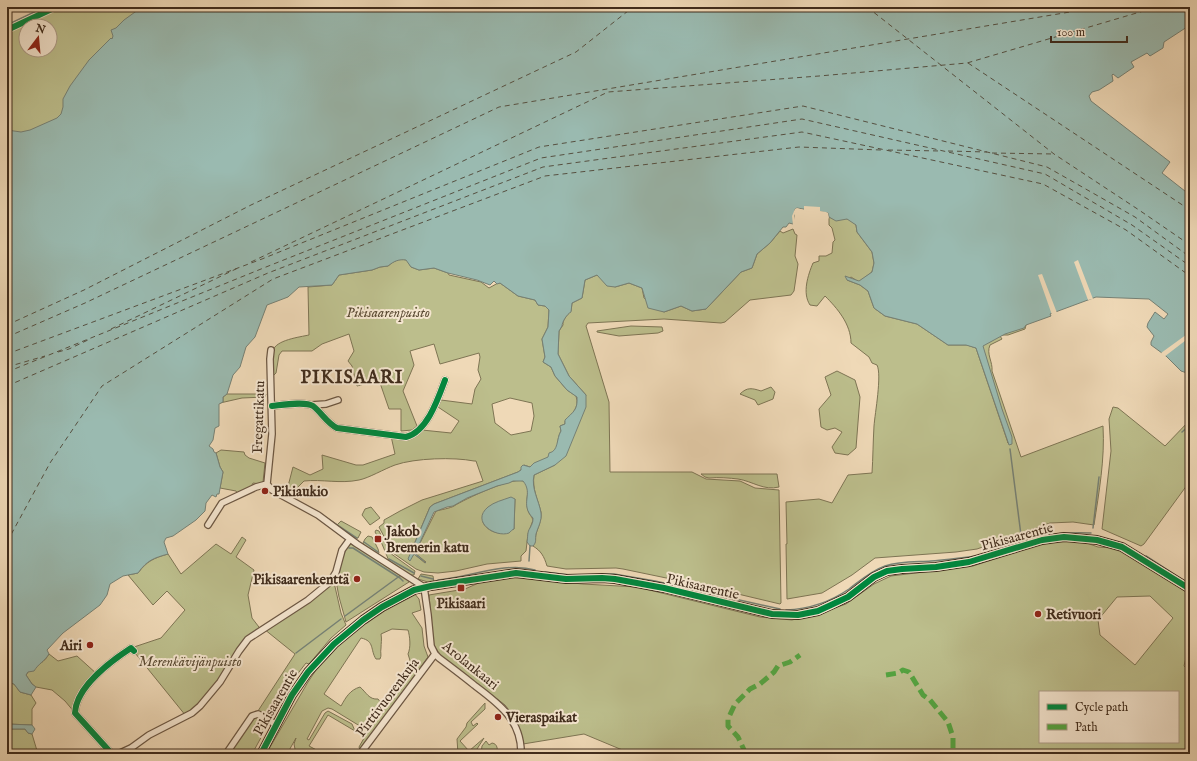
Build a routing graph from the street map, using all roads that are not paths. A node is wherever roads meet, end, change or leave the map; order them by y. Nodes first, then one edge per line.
1 (271, 350) dead end
2 (445, 380) dead end
3 (338, 400) dead end
4 (309, 405) junction
5 (272, 406) junction
6 (267, 484) junction
7 (208, 525) dead end
8 (350, 539) junction
9 (424, 587) junction
10 (1190, 589) edge
11 (132, 650) dead end
12 (435, 654) junction
13 (277, 725) junction
14 (112, 754) edge
15 (118, 754) edge
16 (226, 754) edge
17 (261, 754) edge
18 (360, 754) edge
19 (521, 754) edge

1 - 5 street, Fregattikatu
2 - 4 street
3 - 4 street
4 - 5 street
5 - 6 street, Fregattikatu
6 - 7 street
6 - 8 street
8 - 9 street
8 - 15 street
9 - 10 street, Pikisaarentie
9 - 12 street, Arolankaari
9 - 13 street, Pikisaarentie
11 - 14 street
12 - 18 street, Pirttivuorenkuja
12 - 19 street, Arolankaari
13 - 16 street
13 - 17 street, Pikisaarentie

